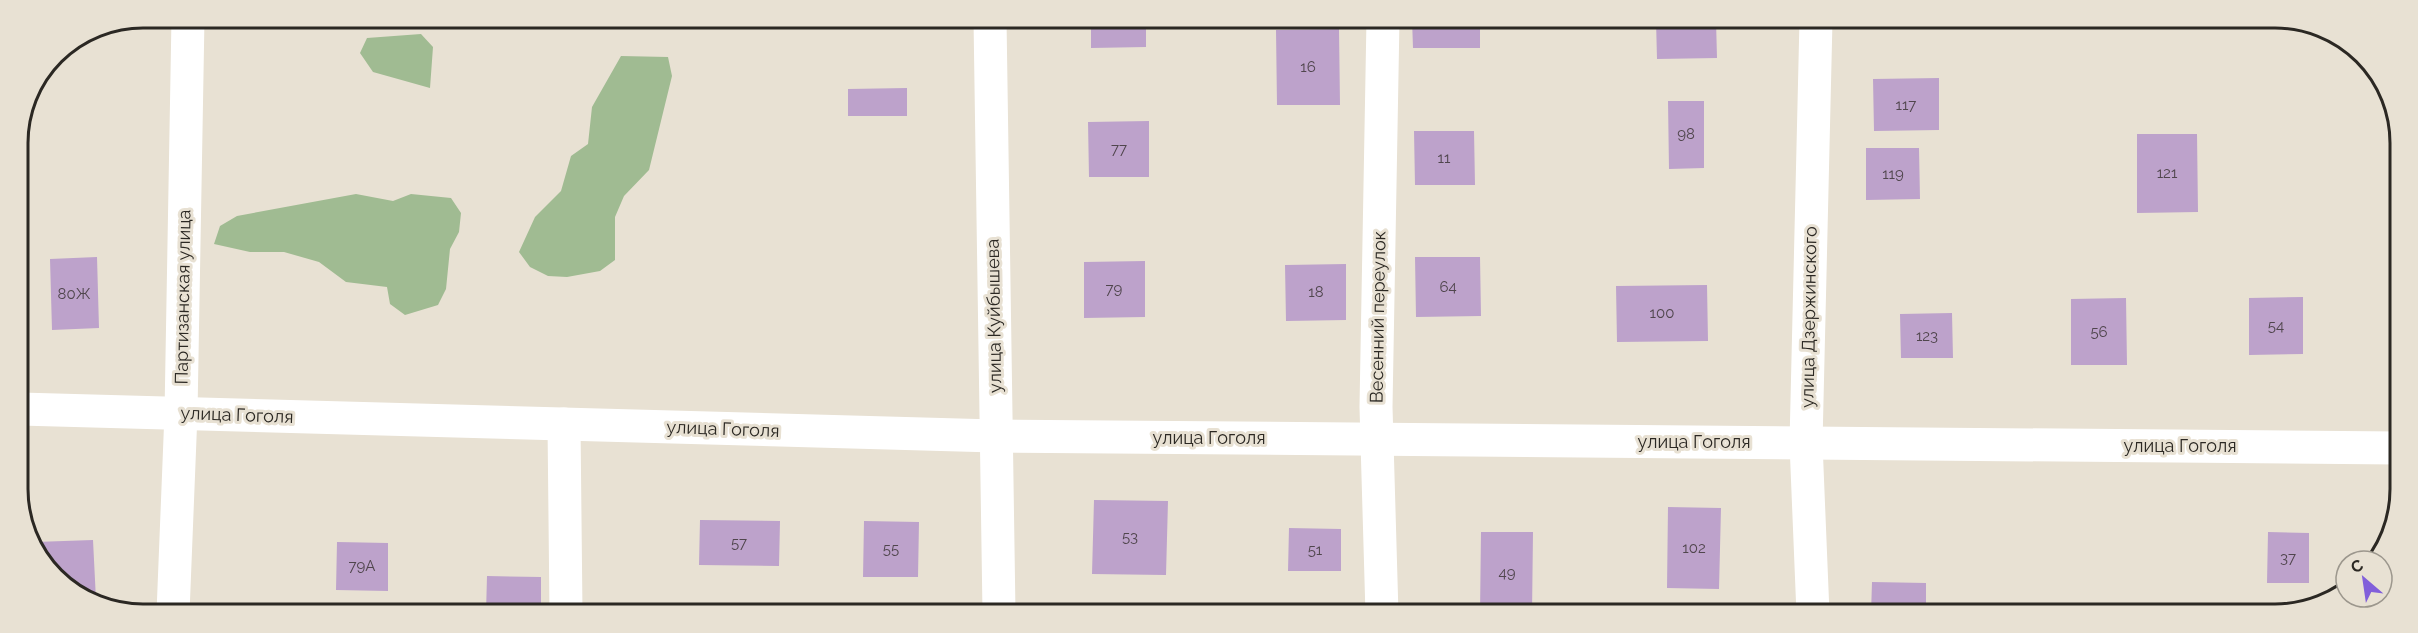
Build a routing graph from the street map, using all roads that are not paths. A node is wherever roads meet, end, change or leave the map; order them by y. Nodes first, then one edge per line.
1 (188, 28) edge
2 (990, 28) edge
3 (1383, 28) edge
4 (1816, 28) edge
5 (28, 409) edge
6 (181, 413) junction
7 (564, 424) junction
8 (996, 436) junction
9 (1377, 439) junction
10 (1806, 443) junction
11 (2390, 448) edge
12 (173, 604) edge
13 (566, 604) edge
14 (999, 604) edge
15 (1382, 604) edge
16 (1813, 604) edge

1 - 6 street, Партизанская улица
2 - 8 street, улица Куйбышева
3 - 9 street, Весенний переулок
4 - 10 street, улица Дзержинского
5 - 6 street, улица Гоголя
6 - 7 street, улица Гоголя
6 - 12 street, Партизанская улица
7 - 8 street, улица Гоголя
7 - 13 street
8 - 9 street, улица Гоголя
8 - 14 street, улица Куйбышева
9 - 10 street, улица Гоголя
9 - 15 street, Весенний переулок
10 - 11 street, улица Гоголя
10 - 16 street, улица Дзержинского

